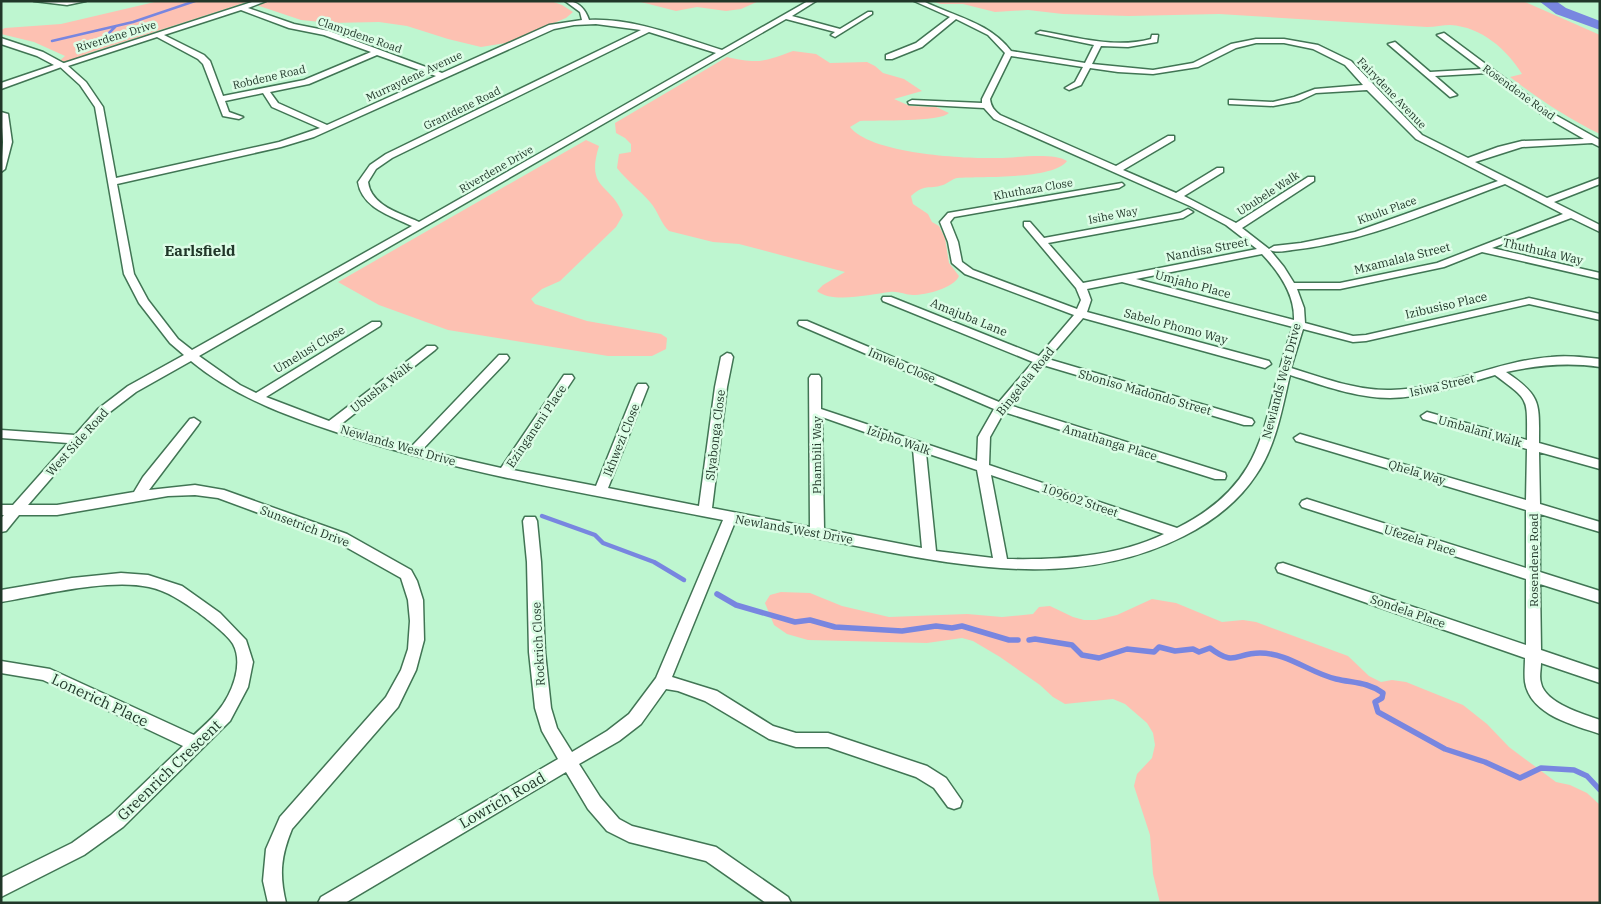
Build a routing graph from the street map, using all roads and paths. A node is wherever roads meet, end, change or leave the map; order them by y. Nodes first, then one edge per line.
1 (38, 1) edge
2 (82, 1) edge
3 (263, 1) edge
4 (568, 1) edge
5 (813, 1) edge
6 (917, 1) edge
7 (242, 8) junction
8 (870, 13) dead end
9 (954, 16) junction
10 (787, 17) junction
11 (586, 20) junction
12 (647, 30) junction
13 (1040, 33) dead end
14 (158, 35) junction
15 (1441, 35) dead end
16 (1155, 37) dead end
17 (1, 41) edge
18 (1100, 42) junction
19 (1392, 44) dead end
20 (377, 52) junction
21 (724, 53) junction
22 (1008, 53) junction
23 (889, 57) dead end
24 (62, 65) junction
25 (1087, 65) junction
26 (1490, 71) junction
27 (1428, 74) junction
28 (442, 76) junction
29 (1, 86) edge
30 (1368, 87) junction
31 (1069, 88) dead end
32 (266, 91) junction
33 (1453, 95) dead end
34 (221, 100) junction
35 (912, 102) dead end
36 (1232, 102) dead end
37 (986, 106) junction
38 (4, 114) dead end
39 (238, 117) dead end
40 (327, 128) junction
41 (1171, 138) dead end
42 (1595, 143) edge
43 (1466, 162) junction
44 (2, 167) edge
45 (1116, 170) junction
46 (1220, 170) dead end
47 (1311, 179) dead end
48 (1505, 181) junction
49 (112, 182) junction
50 (1600, 182) edge
51 (1119, 185) dead end
52 (1176, 197) junction
53 (1546, 202) junction
54 (1188, 212) dead end
55 (1572, 214) junction
56 (1027, 224) dead end
57 (420, 226) junction
58 (1237, 227) junction
59 (1600, 229) edge
60 (1042, 241) junction
61 (1481, 249) junction
62 (1270, 250) junction
63 (965, 270) joint
64 (1600, 276) edge
65 (1124, 278) junction
66 (1290, 286) junction
67 (1081, 287) junction
68 (887, 299) dead end
69 (1081, 314) junction
70 (1600, 317) edge
71 (803, 323) dead end
72 (376, 324) dead end
73 (1299, 324) junction
74 (431, 348) dead end
75 (190, 356) junction
76 (726, 357) dead end
77 (503, 358) dead end
78 (1041, 361) junction
79 (1600, 363) edge
80 (1265, 364) dead end
81 (1285, 370) junction
82 (1496, 372) junction
83 (568, 378) dead end
84 (815, 378) dead end
85 (642, 387) dead end
86 (256, 398) junction
87 (1001, 408) junction
88 (816, 411) junction
89 (1427, 416) dead end
90 (194, 422) dead end
91 (1248, 422) dead end
92 (330, 426) junction
93 (1, 434) edge
94 (1300, 438) dead end
95 (77, 439) junction
96 (1534, 446) junction
97 (919, 447) junction
98 (413, 452) junction
99 (1600, 465) edge
100 (983, 467) junction
101 (504, 473) junction
102 (1220, 476) dead end
103 (600, 492) junction
104 (139, 495) junction
105 (1307, 504) dead end
106 (1533, 507) junction
107 (8, 511) edge
108 (705, 513) junction
109 (731, 517) junction
110 (530, 521) dead end
111 (1, 527) edge
112 (1600, 527) edge
113 (816, 532) junction
114 (1178, 533) junction
115 (930, 555) junction
116 (1001, 564) junction
117 (1283, 568) dead end
118 (1534, 576) junction
119 (1, 596) edge
120 (1600, 597) edge
121 (1533, 654) junction
122 (1, 667) edge
123 (1600, 677) edge
124 (662, 682) junction
125 (1600, 727) edge
126 (196, 744) junction
127 (568, 762) junction
128 (954, 801) dead end
129 (1, 888) edge
130 (277, 903) edge
131 (327, 903) edge
132 (782, 903) edge

1 - 2 street
3 - 7 street, Riverdene Drive
4 - 11 street
5 - 10 street, Riverdene Drive
6 - 9 street
7 - 14 street, Riverdene Drive
7 - 20 street, Clampdene Road
8 - 10 street
9 - 22 street
9 - 23 street
10 - 21 street, Riverdene Drive
11 - 12 street, Murraydene Avenue
11 - 28 street, Murraydene Avenue
12 - 21 street, Murraydene Avenue
12 - 57 street, Grantdene Road
13 - 18 street
14 - 24 street, Riverdene Drive
14 - 34 street
15 - 26 street, Rosendene Road
16 - 18 street
17 - 24 street, Newlands West Drive
18 - 25 street
19 - 27 street
20 - 28 street, Clampdene Road
20 - 32 street, Robdene Road
21 - 57 street, Riverdene Drive
22 - 25 street, Fairydene Avenue
22 - 37 street
24 - 29 street
24 - 49 street, Newlands West Drive
25 - 30 street, Fairydene Avenue
25 - 31 street
26 - 27 street
26 - 42 street, Rosendene Road
27 - 33 street
28 - 40 street, Murraydene Avenue
30 - 36 street
30 - 43 street, Fairydene Avenue
32 - 34 street, Robdene Road
32 - 40 street
34 - 39 street
35 - 37 street
37 - 45 street, Newlands West Drive
38 - 44 street
40 - 49 street, Murraydene Avenue
41 - 45 street
42 - 43 street
43 - 48 street, Fairydene Avenue
45 - 52 street, Newlands West Drive
46 - 52 street
47 - 58 street, Ububele Walk
48 - 53 street, Fairydene Avenue
48 - 62 street, Khulu Place
49 - 75 street, Newlands West Drive
50 - 53 street
51 - 63 street, Khuthaza Close
52 - 58 street, Newlands West Drive
53 - 55 street, Fairydene Avenue
54 - 60 street, Isihe Way
55 - 59 street, Fairydene Avenue
55 - 61 street, Mxamalala Street
56 - 60 street
57 - 75 street, Riverdene Drive
58 - 62 street, Newlands West Drive
60 - 67 street
61 - 64 street, Thuthuka Way
61 - 66 street, Mxamalala Street
62 - 65 street, Nandisa Street
62 - 66 street, Newlands West Drive
63 - 69 street, Sabelo Phomo Way
65 - 67 street, Umjaho Place
65 - 73 street, Umjaho Place
66 - 73 street, Newlands West Drive
67 - 69 street
68 - 78 street, Amajuba Lane
69 - 78 street, Bingelela Road
69 - 80 street, Sabelo Phomo Way
70 - 73 street, Izibusiso Place
71 - 87 street, Imvelo Close
72 - 86 street, Umelusi Close
73 - 81 street, Newlands West Drive
74 - 92 street, Ubusha Walk
75 - 86 street, Newlands West Drive
75 - 95 street, West Side Road
76 - 108 street, Slyabonga Close
77 - 98 street
78 - 87 street, Bingelela Road
78 - 91 street, Sboniso Madondo Street
79 - 82 street, Isiwa Street
81 - 82 street, Isiwa Street
81 - 114 street, Newlands West Drive
82 - 96 street, Rosendene Road
83 - 101 street, Ezinganeni Place
84 - 88 street, Phambili Way
85 - 103 street, Ikhwezi Close
86 - 92 street, Newlands West Drive
87 - 100 street, Bingelela Road
87 - 102 street, Amathanga Place
88 - 97 street, Izipho Walk
88 - 113 street, Phambili Way
89 - 96 street, Umbalani Walk
90 - 104 street
92 - 98 street, Newlands West Drive
93 - 95 street
94 - 106 street, Qhela Way
95 - 107 street, West Side Road
96 - 99 street, Umbalani Walk
96 - 106 street, Rosendene Road
97 - 100 street, Izipho Walk
97 - 115 street
98 - 101 street, Newlands West Drive
100 - 114 street, 109602 Street
100 - 116 street, Bingelela Road
101 - 103 street, Newlands West Drive
103 - 108 street, Newlands West Drive
104 - 107 street, Sunsetrich Drive
104 - 130 street, Sunsetrich Drive
105 - 118 street, Ufezela Place
106 - 112 street, Qhela Way
106 - 118 street, Rosendene Road
107 - 111 street, West Side Road
108 - 109 street, Newlands West Drive
109 - 113 street, Newlands West Drive
109 - 124 street, Lowrich Road
110 - 127 street, Rockrich Close
113 - 115 street, Newlands West Drive
114 - 116 street, Newlands West Drive
115 - 116 street, Newlands West Drive
117 - 121 street, Sondela Place
118 - 120 street, Ufezela Place
118 - 121 street, Rosendene Road
119 - 126 street, Greenrich Crescent
121 - 123 street, Sondela Place
121 - 125 street, Rosendene Road
122 - 126 street, Lonerich Place
124 - 127 street, Lowrich Road
124 - 128 street
126 - 129 street, Greenrich Crescent
127 - 131 street, Lowrich Road
127 - 132 street, Rockrich Close

